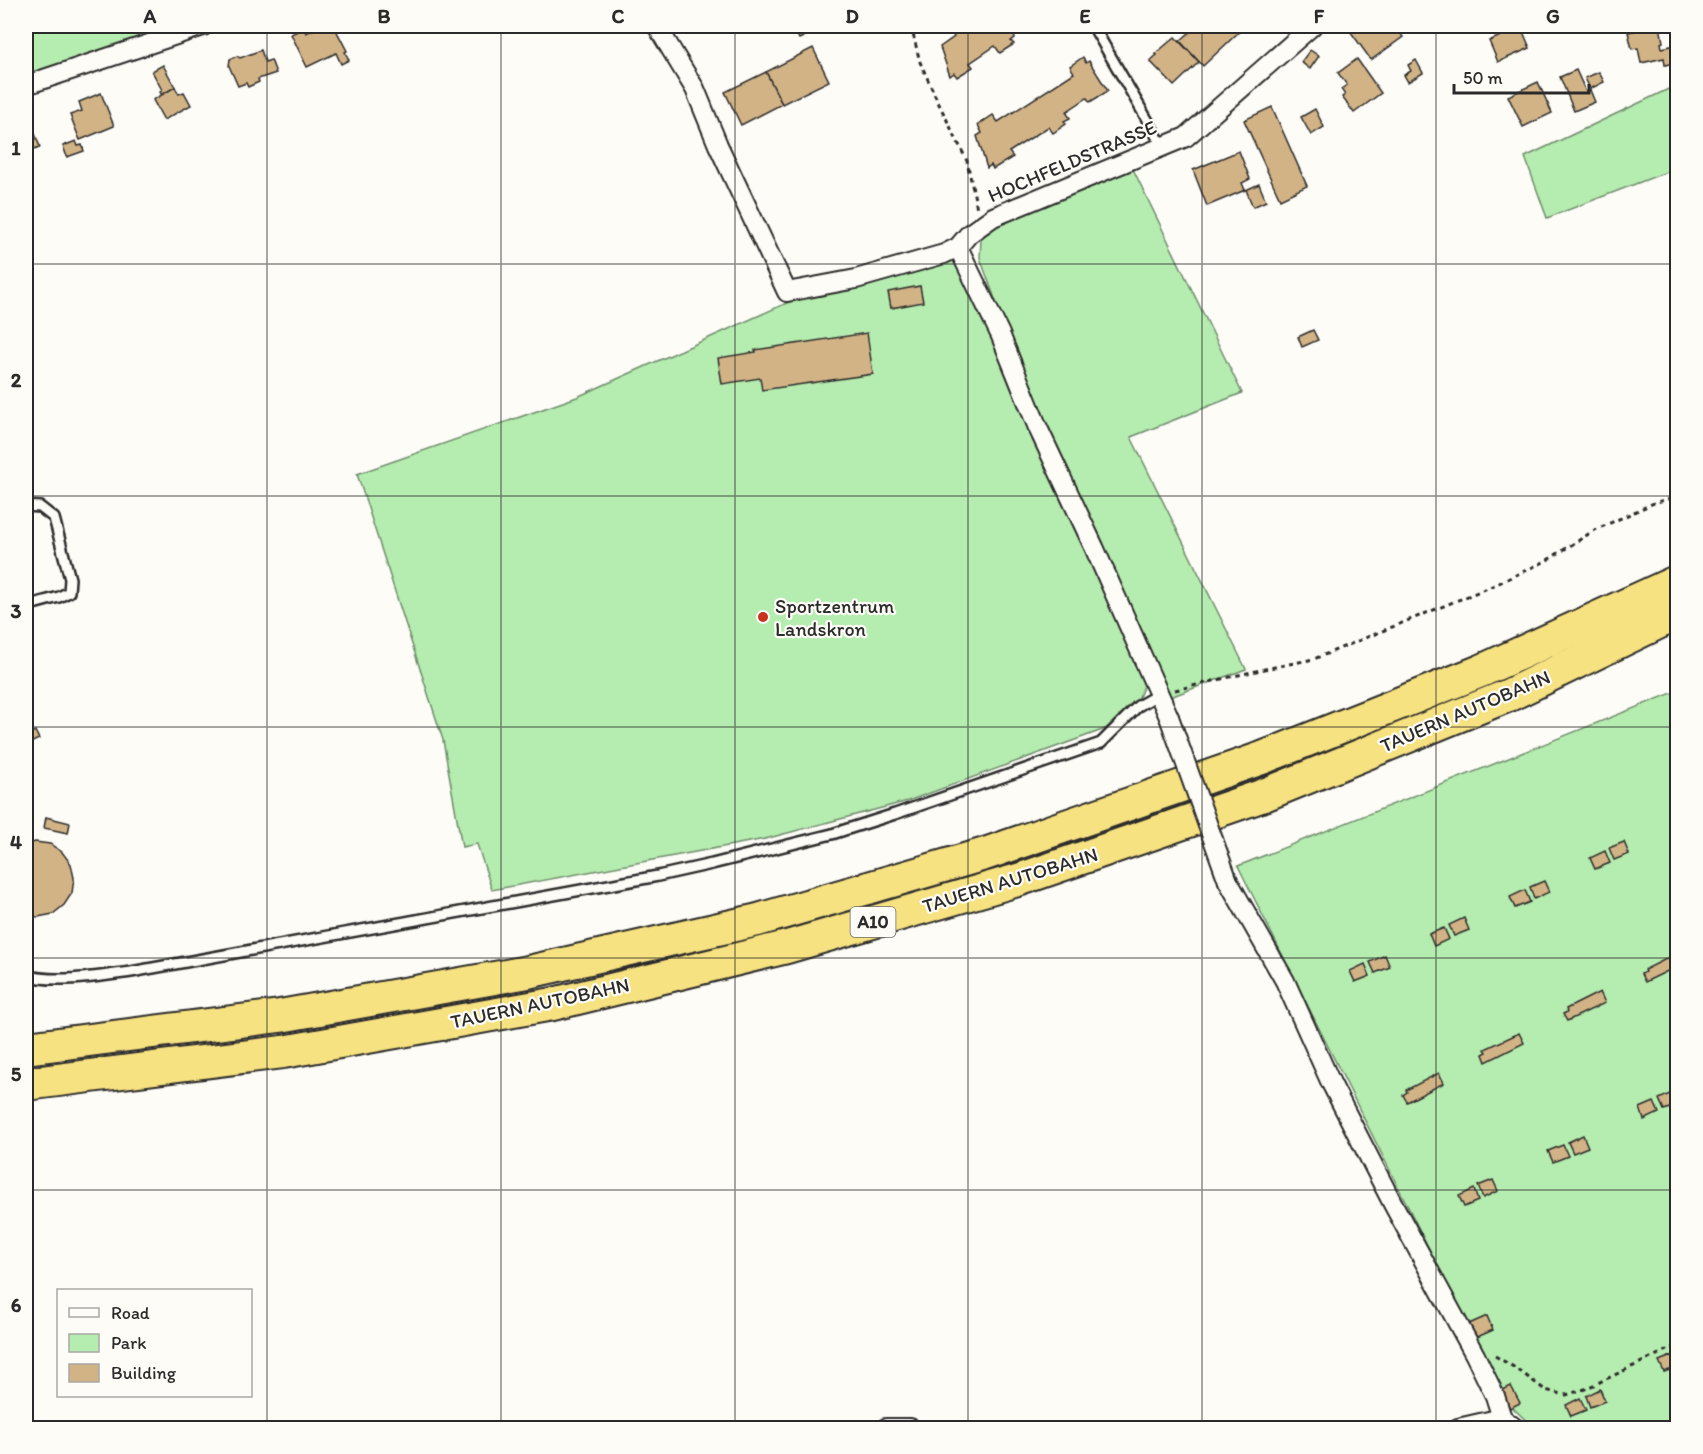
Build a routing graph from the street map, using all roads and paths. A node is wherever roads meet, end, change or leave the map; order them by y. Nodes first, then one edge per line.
1 (203, 26) edge
2 (657, 26) edge
3 (911, 26) edge
4 (1093, 26) edge
5 (1312, 26) edge
6 (26, 86) edge
7 (1163, 147) junction
8 (981, 225) junction
9 (958, 247) junction
10 (1677, 497) edge
11 (26, 506) edge
12 (1677, 581) edge
13 (26, 606) edge
14 (1677, 613) edge
15 (1159, 693) junction
16 (26, 975) edge
17 (26, 1048) edge
18 (26, 1084) edge
19 (1677, 1345) edge
20 (1475, 1354) junction
21 (1509, 1423) edge
22 (886, 1428) edge
23 (910, 1428) edge
24 (1458, 1428) edge

1 - 6 street
2 - 9 street, HOCHFELDSTRASSE
3 - 8 path
4 - 7 lane
5 - 7 street, HOCHFELDSTRASSE
7 - 8 street, HOCHFELDSTRASSE
8 - 9 street, HOCHFELDSTRASSE
9 - 15 street
10 - 15 path
11 - 13 lane
12 - 17 highway, TAUERN AUTOBAHN / A10
14 - 18 highway, TAUERN AUTOBAHN / A10
15 - 16 lane
15 - 20 street, bridge
19 - 20 path
20 - 21 street
21 - 24 street
22 - 23 street

